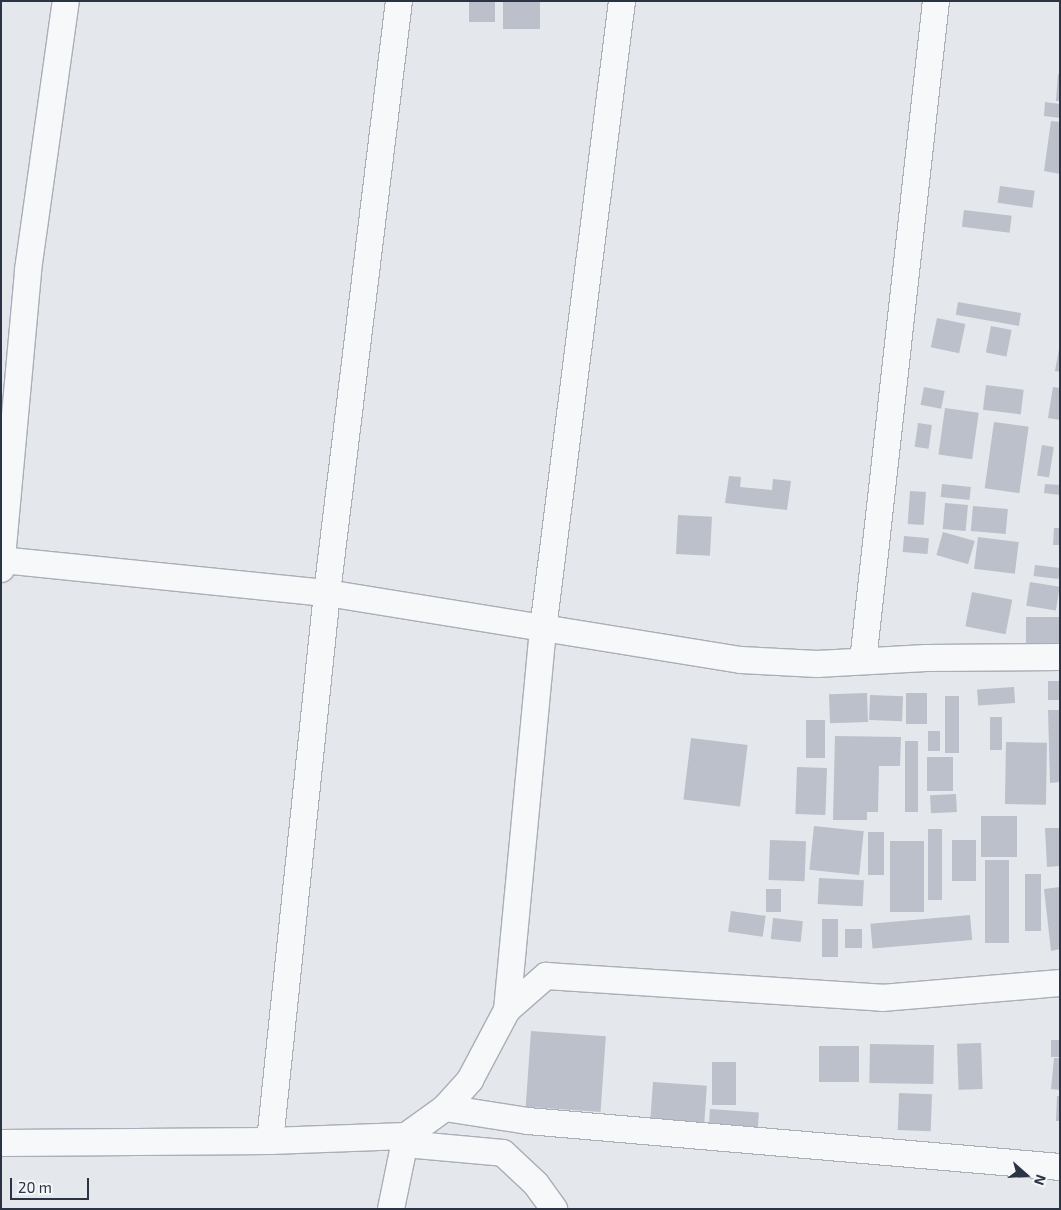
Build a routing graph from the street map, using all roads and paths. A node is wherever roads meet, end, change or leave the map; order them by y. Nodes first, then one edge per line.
1 (66, 1) edge
2 (399, 1) edge
3 (622, 1) edge
4 (936, 1) edge
5 (2, 563) edge
6 (327, 593) junction
7 (543, 629) junction
8 (1060, 657) edge
9 (863, 660) junction
10 (1060, 983) edge
11 (507, 1010) junction
12 (445, 1108) junction
13 (406, 1140) junction
14 (270, 1141) junction
15 (1, 1143) edge
16 (1060, 1167) edge
17 (392, 1209) edge
18 (554, 1209) edge

1 - 5 street
2 - 6 street
3 - 7 street
4 - 9 street
5 - 6 street
6 - 7 street
6 - 14 street
7 - 9 street
7 - 11 street
8 - 9 street
10 - 11 street
11 - 12 street
12 - 13 street
12 - 16 street
13 - 14 street
13 - 17 street
13 - 18 street
14 - 15 street

